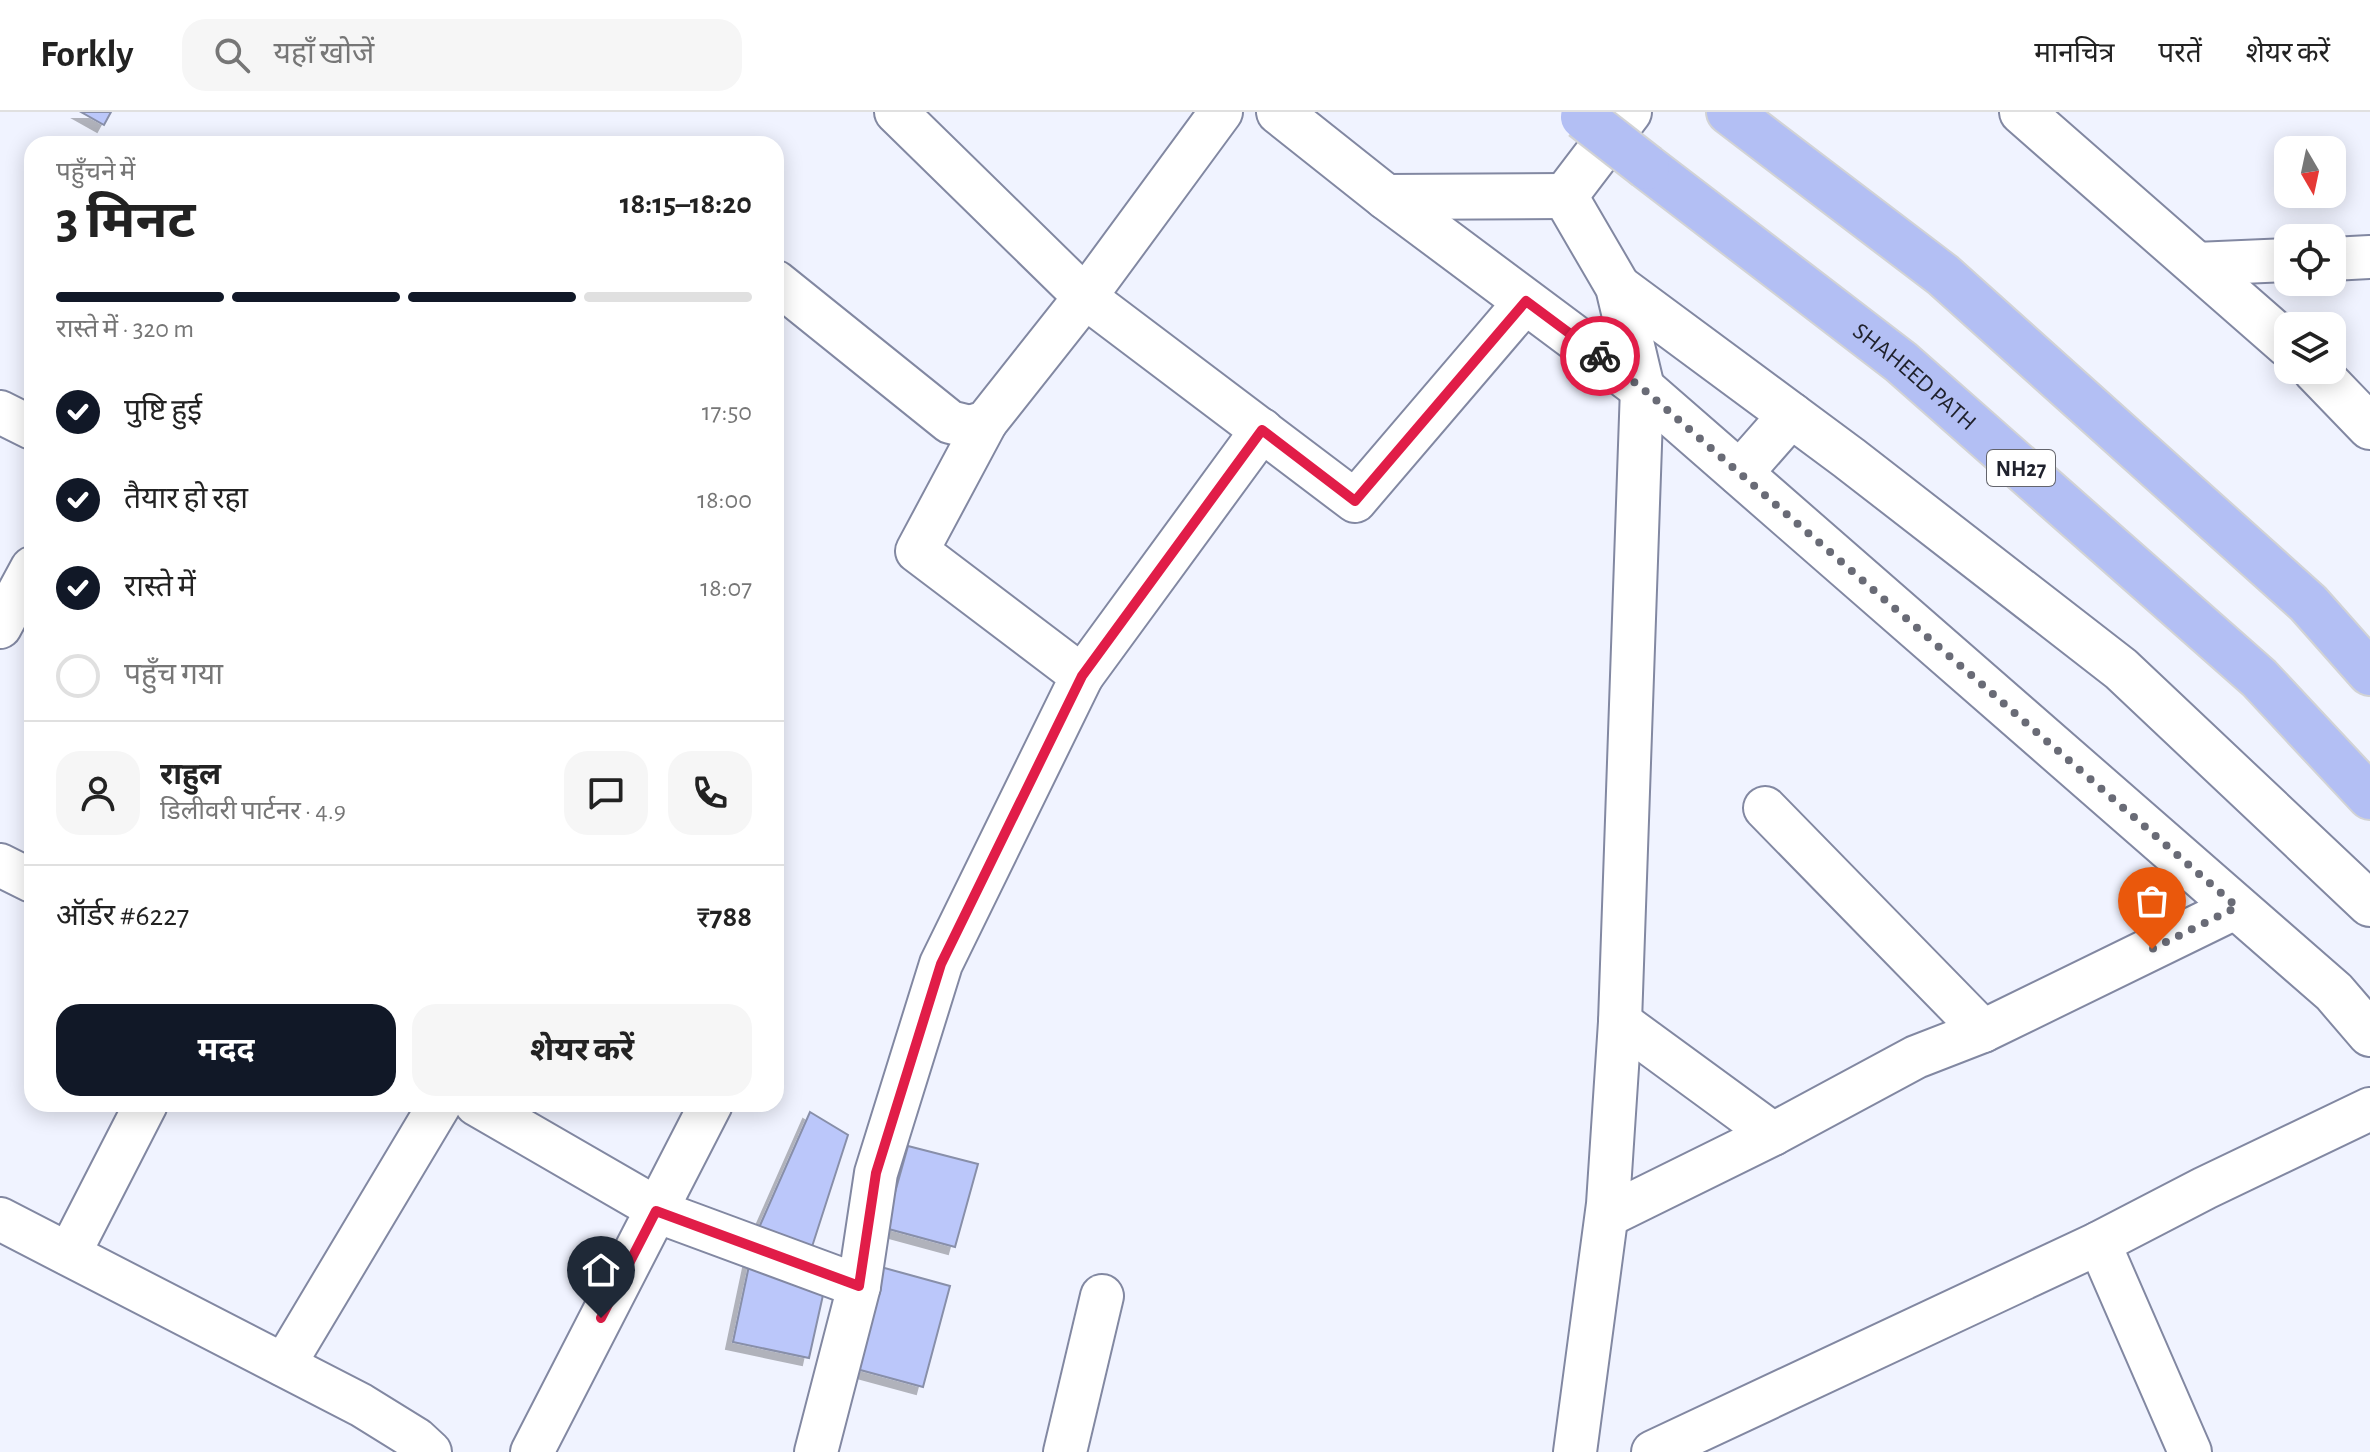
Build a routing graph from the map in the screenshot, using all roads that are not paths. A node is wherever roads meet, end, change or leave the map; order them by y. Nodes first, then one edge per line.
1 (896, 112) edge
2 (1221, 112) edge
3 (1279, 112) edge
4 (1629, 112) edge
5 (1729, 112) edge
6 (2022, 112) edge
7 (1579, 115) edge
8 (1565, 196) junction
9 (1386, 197) junction
10 (2370, 257) edge
11 (2346, 258) edge
12 (2274, 261) edge
13 (2196, 264) junction
14 (1618, 287) junction
15 (784, 288) edge
16 (1085, 297) junction
17 (1526, 301) junction
18 (2274, 333) edge
19 (2329, 384) edge
20 (1642, 388) junction
21 (0, 412) edge
22 (1791, 415) junction
23 (986, 422) junction
24 (24, 424) edge
25 (2370, 427) edge
26 (1262, 430) junction
27 (1740, 473) junction
28 (24, 583) edge
29 (0, 627) edge
30 (2370, 673) edge
31 (1082, 676) junction
32 (2370, 797) edge
33 (1765, 808) dead end
34 (0, 865) edge
35 (24, 877) edge
36 (2370, 904) edge
37 (2237, 907) junction
38 (1620, 1022) junction
39 (1983, 1031) junction
40 (2370, 1034) edge
41 (2370, 1109) edge
42 (142, 1112) edge
43 (435, 1112) edge
44 (490, 1112) edge
45 (707, 1112) edge
46 (1773, 1134) junction
47 (656, 1211) junction
48 (1607, 1216) junction
49 (0, 1219) edge
50 (2099, 1243) junction
51 (69, 1254) junction
52 (859, 1286) junction
53 (1102, 1296) dead end
54 (284, 1365) junction
55 (1584, 1441) edge
56 (2186, 1450) edge
57 (430, 1452) edge
58 (532, 1452) edge
59 (816, 1452) edge
60 (1065, 1452) edge
61 (1653, 1452) edge

1 - 16 street
2 - 16 street
3 - 9 street
4 - 8 street
5 - 30 highway
6 - 13 street
7 - 32 highway, SHAHEED PATH / NH27, bridge
8 - 9 street
8 - 14 street
9 - 17 street
10 - 11 street
12 - 13 street
13 - 18 street
14 - 20 street
14 - 22 street
15 - 23 street
16 - 23 street
16 - 26 street
17 - 20 street
17 - 26 street
19 - 25 street
20 - 27 street
20 - 38 street
21 - 24 street
22 - 27 street
22 - 36 street
23 - 31 street
26 - 31 street
27 - 37 street
28 - 29 street
31 - 52 street
33 - 39 street
34 - 35 street
37 - 39 street
37 - 40 street
38 - 46 street
38 - 48 street
39 - 46 street
41 - 50 street
42 - 51 street
43 - 54 street
44 - 47 street
45 - 47 street
46 - 48 street
47 - 52 street
47 - 58 street
48 - 55 street
49 - 51 street
50 - 56 street
50 - 61 street
51 - 54 street
52 - 59 street
53 - 60 street
54 - 57 street

